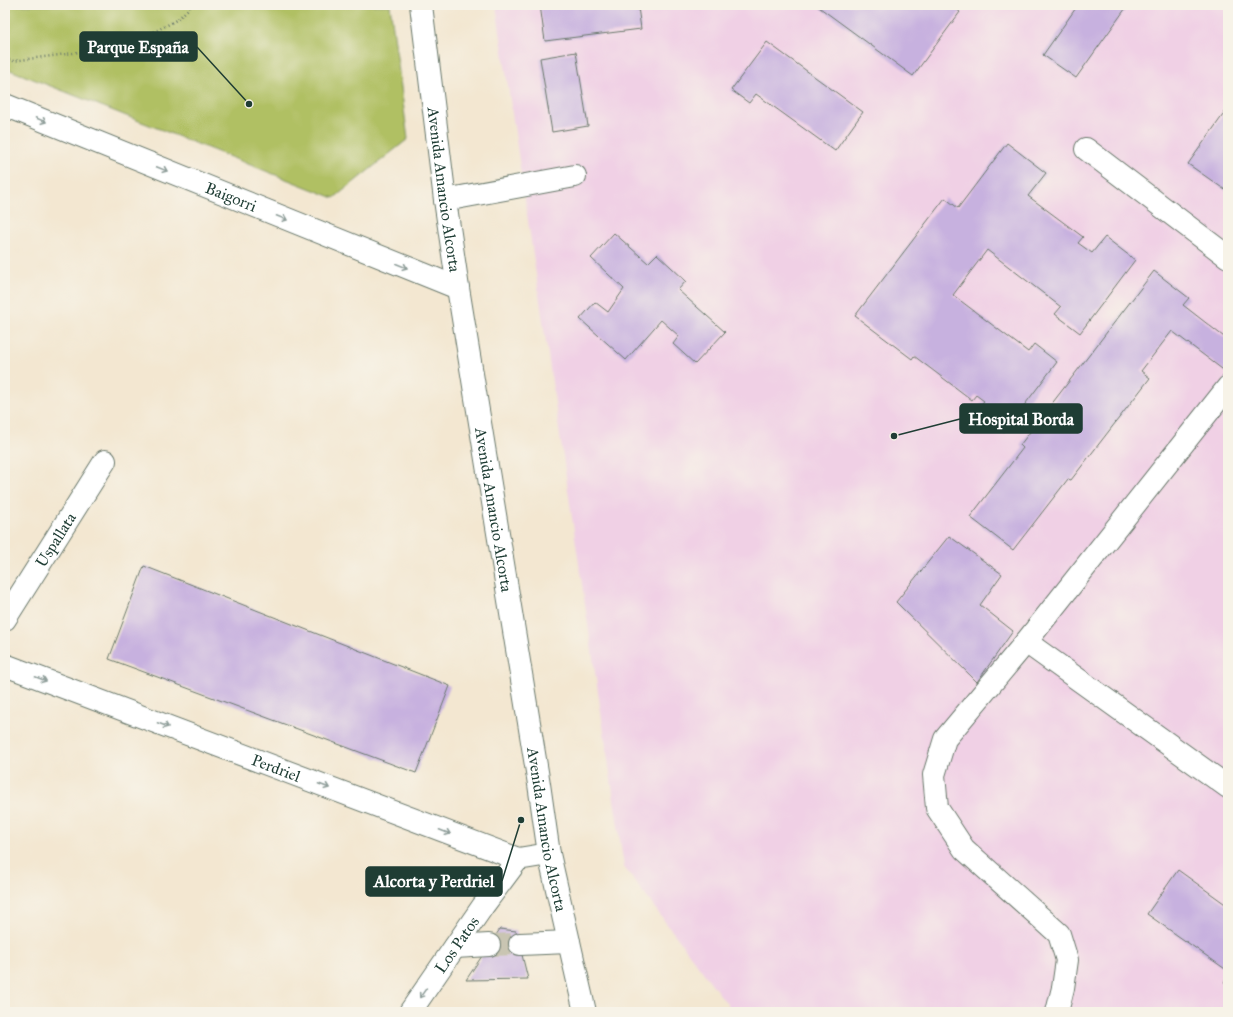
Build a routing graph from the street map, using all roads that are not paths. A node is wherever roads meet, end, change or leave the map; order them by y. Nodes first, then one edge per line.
1 (421, 5) edge
2 (5, 105) edge
3 (1086, 149) dead end
4 (575, 176) dead end
5 (445, 200) junction
6 (1228, 257) edge
7 (458, 288) junction
8 (1224, 401) edge
9 (105, 461) dead end
10 (5, 619) edge
11 (1026, 642) junction
12 (5, 665) edge
13 (1228, 787) edge
14 (549, 854) junction
15 (518, 859) junction
16 (569, 942) junction
17 (520, 944) tunnel mouth
18 (489, 945) tunnel mouth
19 (455, 947) junction
20 (410, 1012) edge
21 (585, 1012) edge
22 (1057, 1012) edge

1 - 5 street, Avenida Amancio Alcorta
2 -> 7 street, Baigorri
3 - 6 street
4 - 5 street
5 - 7 street, Avenida Amancio Alcorta
7 - 14 street, Avenida Amancio Alcorta
8 - 11 street
9 - 10 street, Uspallata
11 - 13 street
11 - 22 street
12 -> 15 street, Perdriel
14 - 15 street, Perdriel
14 - 16 street, Avenida Amancio Alcorta
15 - 19 street, Los Patos
16 - 17 street
16 - 21 street, Avenida Amancio Alcorta
18 - 19 street
19 -> 20 street, Los Patos

